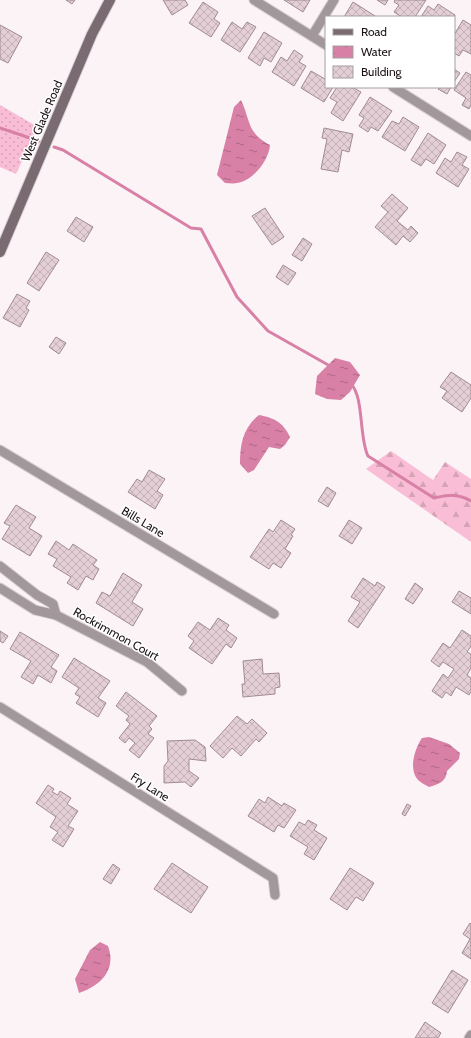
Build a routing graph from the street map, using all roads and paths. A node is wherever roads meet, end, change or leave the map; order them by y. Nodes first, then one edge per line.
1 (110, 0) edge
2 (254, 0) edge
3 (334, 0) edge
4 (312, 36) junction
5 (325, 44) edge
6 (395, 88) edge
7 (471, 136) edge
8 (0, 252) edge
9 (0, 450) edge
10 (2, 570) edge
11 (0, 588) edge
12 (274, 614) dead end
13 (56, 615) junction
14 (182, 691) dead end
15 (0, 707) edge
16 (275, 895) dead end
17 (471, 1035) edge
18 (469, 1038) edge

1 - 8 main road, West Glade Road
2 - 4 street
3 - 4 street
4 - 5 street
6 - 7 street
9 - 12 street, Bills Lane
10 - 13 street, Rockrimmon Court
11 - 13 street, Rockrimmon Court
13 - 14 street, Rockrimmon Court
15 - 16 street, Fry Lane
17 - 18 street

